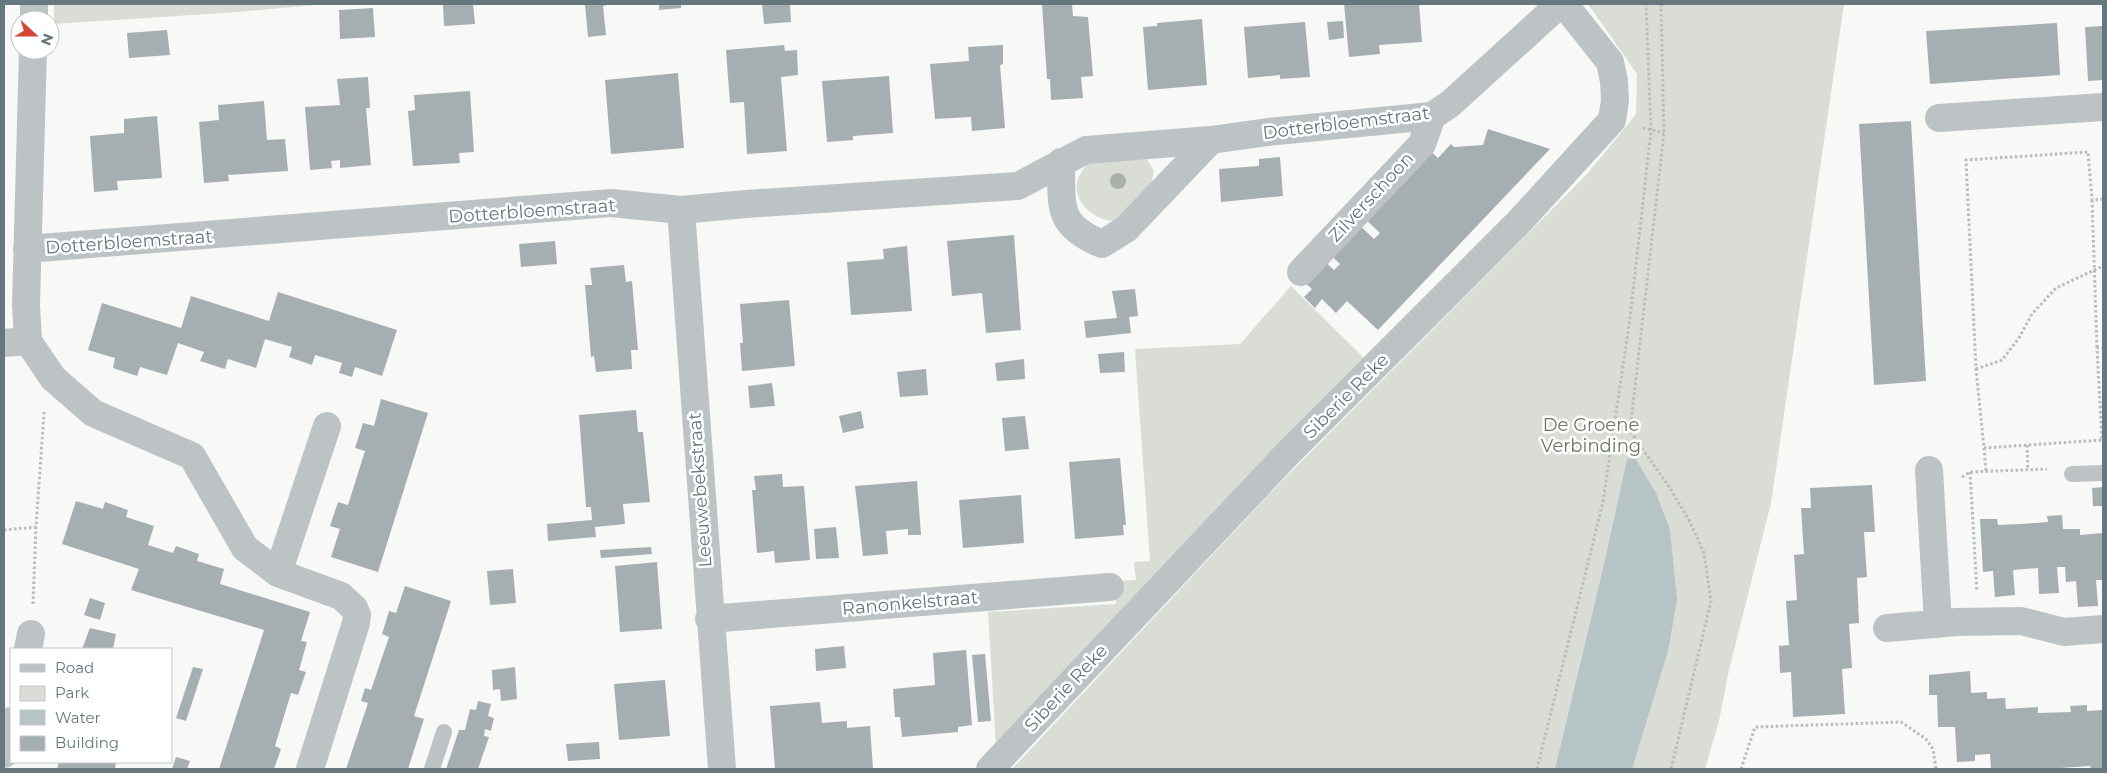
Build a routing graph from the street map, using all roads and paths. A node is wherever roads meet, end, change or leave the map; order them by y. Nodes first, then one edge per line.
1 (1562, 4) edge
2 (1646, 4) edge
3 (1661, 4) edge
4 (33, 60) edge
5 (2103, 107) edge
6 (1432, 116) junction
7 (1939, 118) dead end
8 (1211, 140) junction
9 (1061, 162) junction
10 (2103, 199) edge
11 (2092, 200) junction
12 (681, 210) junction
13 (27, 249) junction
14 (2103, 266) edge
15 (2094, 269) junction
16 (1301, 272) dead end
17 (16, 342) edge
18 (2097, 348) junction
19 (2103, 348) edge
20 (1976, 369) junction
21 (48, 373) junction
22 (327, 426) dead end
23 (2027, 445) junction
24 (1984, 448) junction
25 (2028, 470) junction
26 (1970, 472) junction
27 (1986, 472) junction
28 (2072, 474) joint
29 (2103, 474) edge
30 (1930, 482) joint
31 (36, 526) junction
32 (4, 530) edge
33 (278, 573) junction
34 (1110, 587) dead end
35 (709, 619) junction
36 (1979, 622) junction
37 (1938, 624) junction
38 (1887, 628) dead end
39 (2103, 629) edge
40 (30, 642) edge
41 (10, 726) edge
42 (444, 732) dead end
43 (4, 754) edge
44 (310, 769) edge
45 (432, 769) edge
46 (722, 769) edge
47 (990, 769) edge
48 (1538, 769) edge
49 (1671, 769) edge
50 (1741, 769) edge
51 (1936, 769) edge

1 - 6 street, Dotterbloemstraat
1 - 47 street, Siberie Reke
2 - 48 path
3 - 49 path
4 - 13 street
5 - 7 street
6 - 8 street, Dotterbloemstraat
6 - 16 street, Zilverschoon
8 - 9 street, Dotterbloemstraat
8 - 9 street
9 - 12 street, Dotterbloemstraat
10 - 11 path
11 - 15 path
11 - 20 path
12 - 13 street, Dotterbloemstraat
12 - 35 street, Leeuwebekstraat
13 - 17 street
14 - 15 path
15 - 18 path
15 - 20 path
17 - 21 street
18 - 19 path
18 - 23 path
20 - 24 path
21 - 31 path
21 - 33 street
22 - 33 street
23 - 24 path
23 - 25 path
24 - 27 path
25 - 27 path
25 - 28 path
26 - 27 path
26 - 30 path
26 - 36 path
28 - 29 lane
30 - 37 street
31 - 32 path
31 - 40 path
33 - 44 street
34 - 35 street, Ranonkelstraat
35 - 46 street, Leeuwebekstraat
36 - 37 street
36 - 39 street
37 - 38 street
41 - 43 street
42 - 45 lane
50 - 51 path

